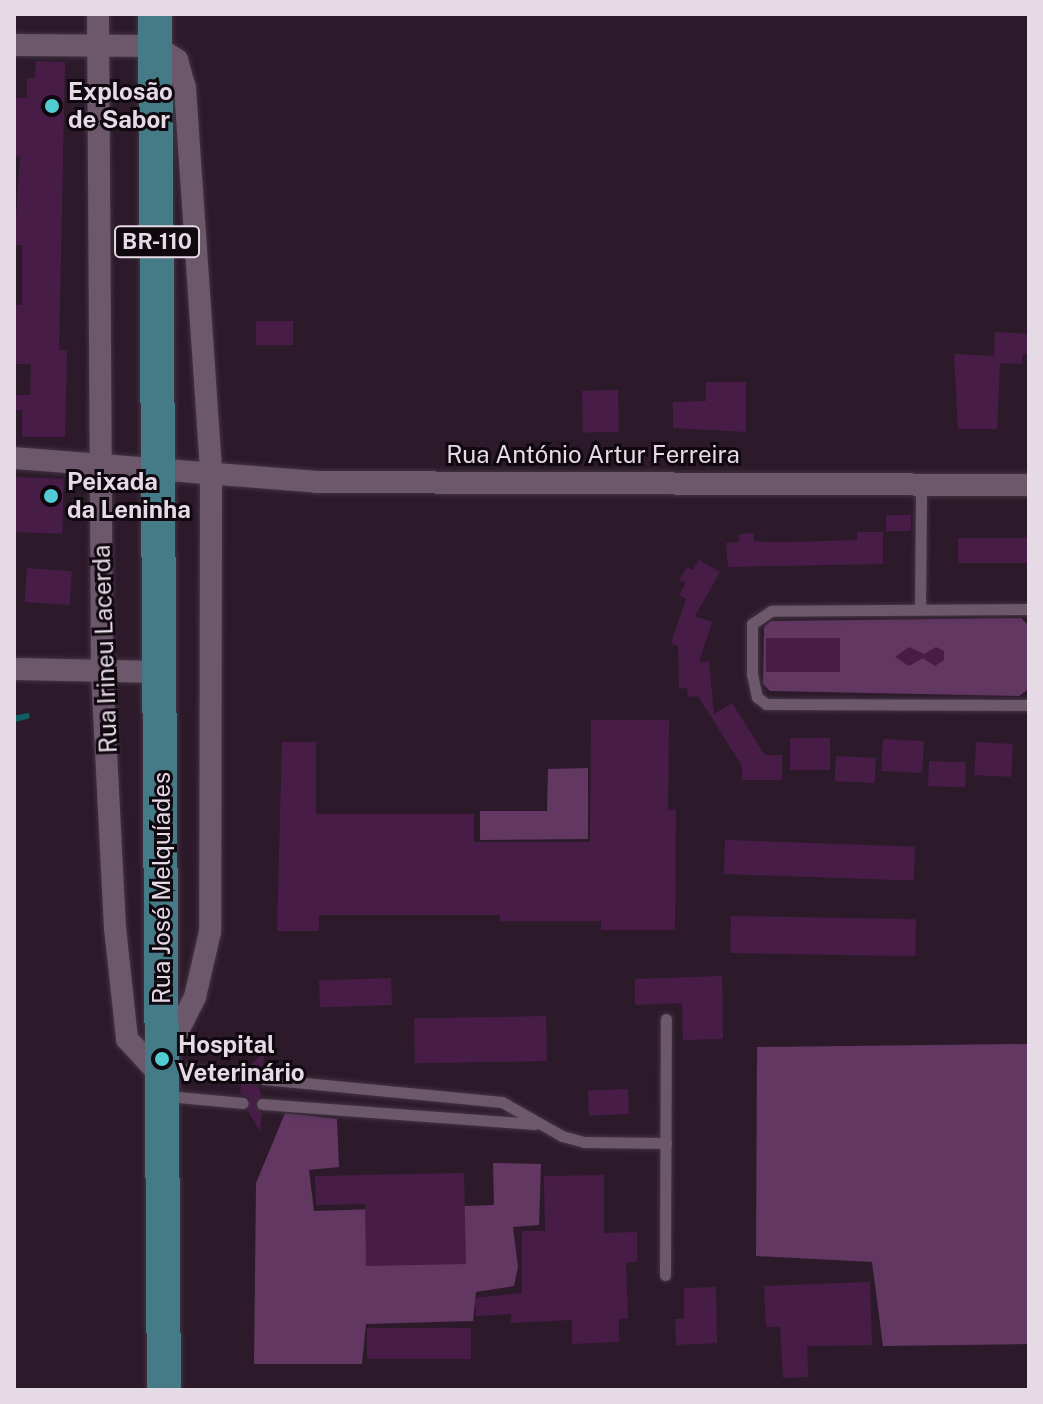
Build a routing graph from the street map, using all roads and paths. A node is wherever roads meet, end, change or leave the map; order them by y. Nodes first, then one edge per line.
1 (98, 14) edge
2 (155, 30) edge
3 (14, 45) edge
4 (99, 46) junction
5 (14, 458) edge
6 (100, 467) junction
7 (159, 469) junction
8 (211, 471) junction
9 (921, 483) junction
10 (1029, 485) edge
11 (920, 608) junction
12 (1029, 609) edge
13 (14, 669) edge
14 (102, 672) junction
15 (160, 674) junction
16 (1029, 705) edge
17 (666, 1019) dead end
18 (162, 1076) junction
19 (243, 1076) dead end
20 (263, 1079) dead end
21 (243, 1103) dead end
22 (262, 1104) dead end
23 (538, 1124) junction
24 (666, 1143) junction
25 (665, 1275) dead end
26 (164, 1390) edge

1 - 4 street, Rua Irineu Lacerda
2 - 4 street
2 - 7 main road, BR-110
2 - 8 street
3 - 4 street
4 - 6 street, Rua Irineu Lacerda
5 - 6 street, Rua António Artur Ferreira
6 - 7 street, Rua António Artur Ferreira
6 - 14 street, Rua Irineu Lacerda
7 - 8 street, Rua António Artur Ferreira
7 - 15 main road, BR-110
8 - 9 street, Rua António Artur Ferreira
8 - 18 street
9 - 10 street, Rua António Artur Ferreira
9 - 11 lane
11 - 12 lane
11 - 16 lane
13 - 14 street
14 - 15 street
14 - 18 street, Rua Irineu Lacerda
15 - 18 main road, Rua José Melquíades / BR-110
17 - 24 lane
18 - 19 lane
18 - 21 lane
18 - 26 main road, Rua José Melquíades / BR-110
20 - 23 lane
22 - 23 lane
23 - 24 lane
24 - 25 lane

